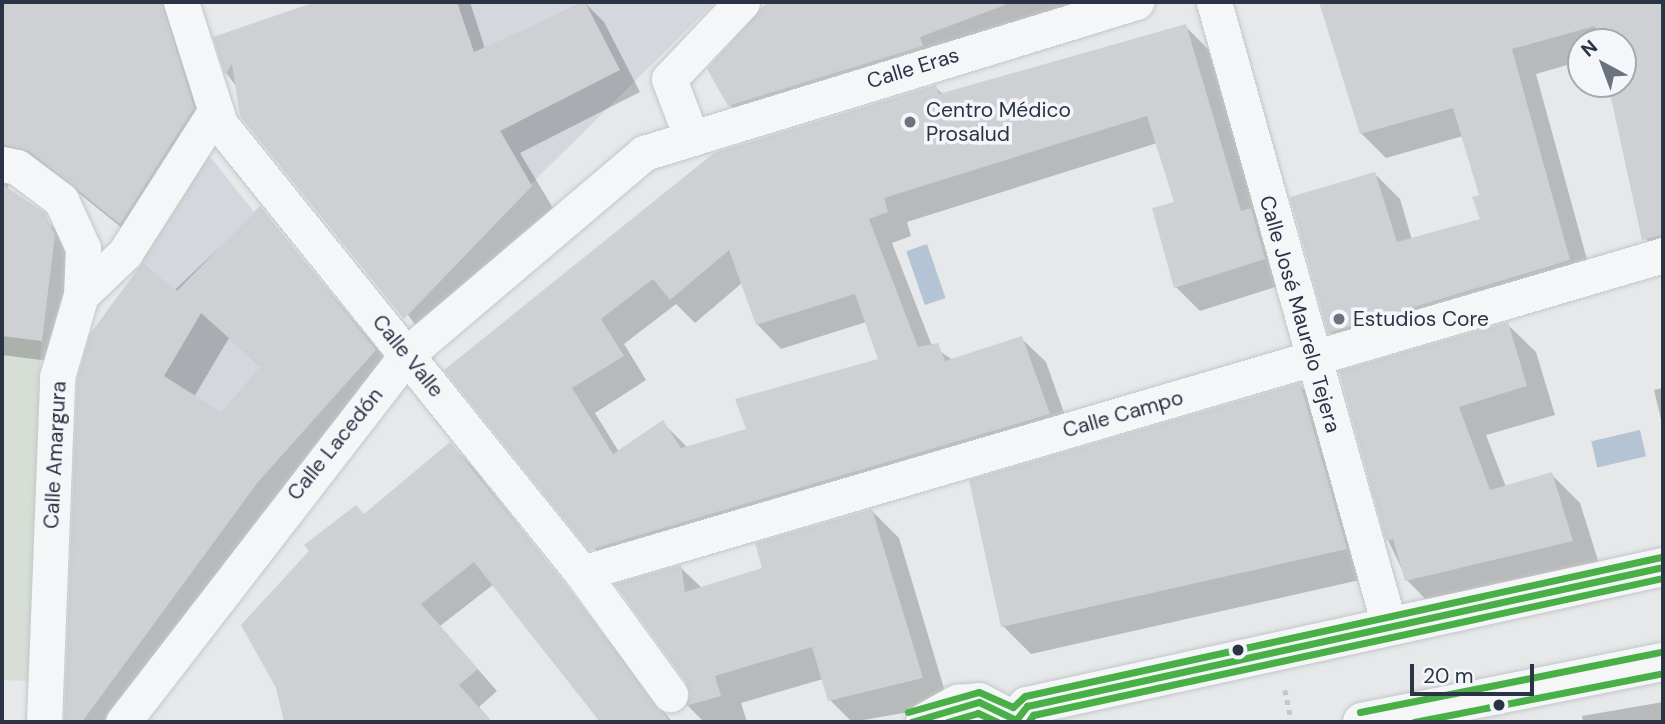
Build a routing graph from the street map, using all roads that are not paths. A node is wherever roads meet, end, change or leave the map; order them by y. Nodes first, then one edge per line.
1 (181, 2) edge
2 (742, 2) edge
3 (1136, 2) edge
4 (1214, 2) edge
5 (216, 110) junction
6 (690, 134) junction
7 (2, 164) edge
8 (1663, 255) edge
9 (81, 295) junction
10 (407, 354) junction
11 (1311, 359) junction
12 (1663, 566) edge
13 (582, 573) junction
14 (1390, 625) junction
15 (1663, 662) edge
16 (670, 694) dead end
17 (925, 719) edge
18 (1384, 720) edge
19 (1016, 721) edge
20 (44, 722) edge
21 (122, 722) edge

1 - 5 street, Calle Valle
2 - 6 street
3 - 6 street, Calle Eras
4 - 11 street, Calle José Maurelo Tejera
5 - 9 street
5 - 10 street, Calle Valle
6 - 10 street, Calle Lacedón
7 - 9 street, Calle Amargura
8 - 11 street, Calle Campo
9 - 20 street, Calle Amargura
10 - 13 street, Calle Valle
10 - 21 street, Calle Lacedón
11 - 13 street, Calle Campo
11 - 14 street, Calle José Maurelo Tejera
12 - 14 street
13 - 16 street, Calle Valle
14 - 19 street
15 - 18 street
17 - 19 street

